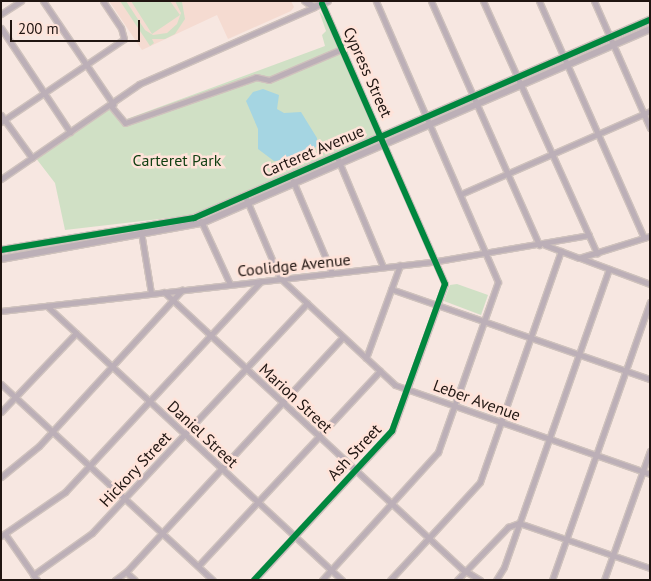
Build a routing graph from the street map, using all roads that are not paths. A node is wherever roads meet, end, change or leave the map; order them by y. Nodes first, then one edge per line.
1 (21, 1) edge
2 (43, 1) edge
3 (102, 1) edge
4 (305, 1) edge
5 (376, 1) edge
6 (432, 1) edge
7 (483, 1) edge
8 (539, 1) edge
9 (594, 1) edge
10 (325, 3) edge
11 (314, 7) junction
12 (1, 14) edge
13 (650, 20) edge
14 (1, 28) edge
15 (650, 29) edge
16 (610, 37) junction
17 (613, 45) junction
18 (344, 48) junction
19 (563, 57) junction
20 (86, 65) junction
21 (566, 65) junction
22 (517, 77) junction
23 (521, 85) junction
24 (44, 93) junction
25 (472, 96) junction
26 (112, 104) junction
27 (476, 104) junction
28 (650, 111) edge
29 (644, 114) junction
30 (427, 116) junction
31 (2, 119) edge
32 (430, 124) junction
33 (650, 128) edge
34 (70, 132) junction
35 (598, 134) junction
36 (382, 137) junction
37 (384, 144) junction
38 (552, 154) junction
39 (337, 157) junction
40 (32, 158) junction
41 (340, 164) junction
42 (508, 174) junction
43 (291, 176) junction
44 (1, 179) edge
45 (294, 184) junction
46 (461, 194) junction
47 (244, 196) junction
48 (248, 204) junction
49 (199, 216) junction
50 (202, 223) junction
51 (140, 227) junction
52 (91, 235) junction
53 (589, 235) junction
54 (142, 236) junction
55 (647, 237) edge
56 (93, 244) junction
57 (542, 245) junction
58 (20, 248) junction
59 (1, 250) edge
60 (561, 251) junction
61 (597, 253) junction
62 (21, 255) junction
63 (487, 255) junction
64 (579, 258) junction
65 (1, 259) edge
66 (437, 261) junction
67 (400, 266) junction
68 (383, 267) junction
69 (609, 269) junction
70 (332, 273) junction
71 (280, 278) junction
72 (261, 281) junction
73 (230, 284) junction
74 (650, 284) edge
75 (391, 288) junction
76 (183, 290) junction
77 (164, 292) junction
78 (151, 294) junction
79 (173, 301) junction
80 (650, 302) edge
81 (307, 303) junction
82 (438, 305) junction
83 (47, 306) junction
84 (1, 311) edge
85 (484, 321) junction
86 (76, 333) junction
87 (209, 335) junction
88 (343, 337) junction
89 (531, 338) junction
90 (579, 355) junction
91 (366, 358) junction
92 (112, 366) junction
93 (246, 368) junction
94 (380, 371) junction
95 (626, 371) junction
96 (650, 379) edge
97 (1, 384) edge
98 (409, 389) junction
99 (16, 397) junction
100 (148, 400) junction
101 (283, 401) junction
102 (455, 405) junction
103 (1, 412) edge
104 (502, 422) junction
105 (53, 432) junction
106 (185, 434) junction
107 (319, 436) junction
108 (548, 439) junction
109 (650, 451) edge
110 (596, 455) junction
111 (88, 466) junction
112 (221, 468) junction
113 (355, 470) junction
114 (643, 471) junction
115 (650, 474) edge
116 (1, 477) edge
117 (124, 500) junction
118 (258, 502) junction
119 (392, 504) junction
120 (518, 523) junction
121 (162, 533) junction
122 (3, 535) edge
123 (295, 536) junction
124 (428, 538) junction
125 (566, 539) junction
126 (613, 555) junction
127 (198, 566) junction
128 (650, 568) edge
129 (331, 569) junction
130 (466, 571) junction
131 (126, 572) junction
132 (35, 577) edge
133 (114, 580) edge
134 (135, 580) edge
135 (213, 580) edge
136 (254, 580) edge
137 (322, 580) edge
138 (342, 580) edge
139 (390, 580) edge
140 (457, 580) edge
141 (480, 580) edge
142 (496, 580) edge
143 (552, 580) edge
144 (604, 580) edge

1 - 12 street
2 - 20 street
3 - 20 street
4 - 11 street
5 - 30 street
6 - 25 street
7 - 22 street
8 - 19 street
9 - 16 street
10 - 11 street
10 - 18 street, Cypress Street
11 - 26 street
13 - 16 street, Carteret Avenue
14 - 24 street
15 - 17 street, Carteret Avenue
16 - 17 street
16 - 19 street, Carteret Avenue
17 - 21 street, Carteret Avenue
17 - 29 street
18 - 26 street
18 - 36 street, Cypress Street
19 - 21 street
19 - 22 street, Carteret Avenue
20 - 24 street
20 - 26 street
21 - 23 street, Carteret Avenue
21 - 35 street
22 - 23 street
22 - 25 street, Carteret Avenue
23 - 27 street, Carteret Avenue
23 - 38 street
24 - 31 street
24 - 34 street
25 - 27 street
25 - 30 street, Carteret Avenue
26 - 34 street
27 - 32 street, Carteret Avenue
27 - 42 street
28 - 29 street
29 - 33 street
29 - 35 street
30 - 32 street
30 - 36 street, Carteret Avenue
31 - 40 street
32 - 37 street, Carteret Avenue
32 - 46 street
34 - 40 street
35 - 38 street
35 - 55 street
36 - 37 street, Cypress Street
36 - 39 street, Carteret Avenue
37 - 41 street, Carteret Avenue
37 - 66 street, Cypress Street
38 - 42 street
38 - 53 street
39 - 41 street
39 - 43 street, Carteret Avenue
40 - 44 street
41 - 45 street, Carteret Avenue
41 - 68 street
42 - 46 street
42 - 57 street
43 - 45 street
43 - 47 street, Carteret Avenue
45 - 48 street, Carteret Avenue
45 - 70 street
46 - 63 street
47 - 48 street
47 - 49 street, Carteret Avenue
48 - 50 street, Carteret Avenue
48 - 71 street
49 - 50 street
49 - 51 street, Carteret Avenue
50 - 54 street, Carteret Avenue
50 - 73 street
51 - 52 street, Carteret Avenue
51 - 54 street
52 - 56 street
52 - 58 street, Carteret Avenue
53 - 57 street, Coolidge Avenue
53 - 61 street
54 - 56 street, Carteret Avenue
54 - 78 street
55 - 61 street
56 - 62 street, Carteret Avenue
57 - 60 street
57 - 63 street, Coolidge Avenue
58 - 59 street, Carteret Avenue
58 - 62 street
60 - 64 street
60 - 89 street
61 - 64 street
62 - 65 street, Carteret Avenue
63 - 66 street, Coolidge Avenue
63 - 85 street
64 - 69 street
66 - 67 street, Coolidge Avenue
66 - 82 street, Ash Street
67 - 68 street, Coolidge Avenue
67 - 75 street
68 - 70 street, Coolidge Avenue
69 - 74 street
69 - 90 street
70 - 71 street, Coolidge Avenue
71 - 72 street, Coolidge Avenue
71 - 81 street, Leber Avenue
72 - 73 street, Coolidge Avenue
72 - 87 street
73 - 76 street, Coolidge Avenue
75 - 82 street
75 - 91 street
76 - 77 street, Coolidge Avenue
76 - 79 street
77 - 78 street, Coolidge Avenue
77 - 79 street, Marion Street
78 - 83 street, Coolidge Avenue
79 - 87 street, Marion Street
79 - 92 street
80 - 95 street
81 - 88 street, Leber Avenue
81 - 93 street, Hickory Street
82 - 85 street
82 - 98 street, Ash Street
83 - 84 street, Coolidge Avenue
83 - 86 street, Daniel Street
85 - 89 street
85 - 102 street
86 - 92 street, Daniel Street
86 - 99 street
87 - 93 street, Marion Street
87 - 100 street
88 - 91 street, Leber Avenue
88 - 101 street
89 - 90 street
89 - 104 street
90 - 95 street
90 - 108 street
91 - 94 street, Leber Avenue
92 - 100 street, Daniel Street
92 - 105 street
93 - 101 street, Marion Street
93 - 106 street, Hickory Street
94 - 98 street, Leber Avenue
94 - 107 street
95 - 96 street
95 - 110 street
97 - 99 street
98 - 102 street, Leber Avenue
98 - 113 street, Ash Street
99 - 103 street
99 - 105 street
100 - 106 street, Daniel Street
100 - 111 street
101 - 107 street, Marion Street
101 - 112 street
102 - 104 street, Leber Avenue
102 - 119 street
104 - 108 street, Leber Avenue
104 - 124 street
105 - 111 street
105 - 116 street
106 - 112 street, Daniel Street
106 - 117 street, Hickory Street
107 - 113 street, Marion Street
107 - 118 street
108 - 110 street, Leber Avenue
108 - 120 street
109 - 114 street
110 - 114 street, Leber Avenue
110 - 125 street
111 - 117 street
111 - 122 street
112 - 118 street, Daniel Street
112 - 121 street
113 - 119 street, Marion Street
113 - 123 street, Ash Street
114 - 115 street, Leber Avenue
114 - 126 street
117 - 121 street
117 - 132 street, Hickory Street
118 - 123 street, Daniel Street
118 - 127 street
119 - 124 street, Marion Street
119 - 129 street
120 - 125 street
120 - 130 street
120 - 142 street
121 - 127 street
121 - 131 street
122 - 132 street
123 - 129 street, Daniel Street
123 - 136 street, Ash Street
124 - 130 street, Marion Street
124 - 139 street
125 - 126 street
125 - 143 street
126 - 128 street
126 - 144 street
127 - 135 street
129 - 137 street
129 - 138 street, Daniel Street
130 - 140 street
130 - 141 street, Marion Street
131 - 133 street
131 - 134 street

